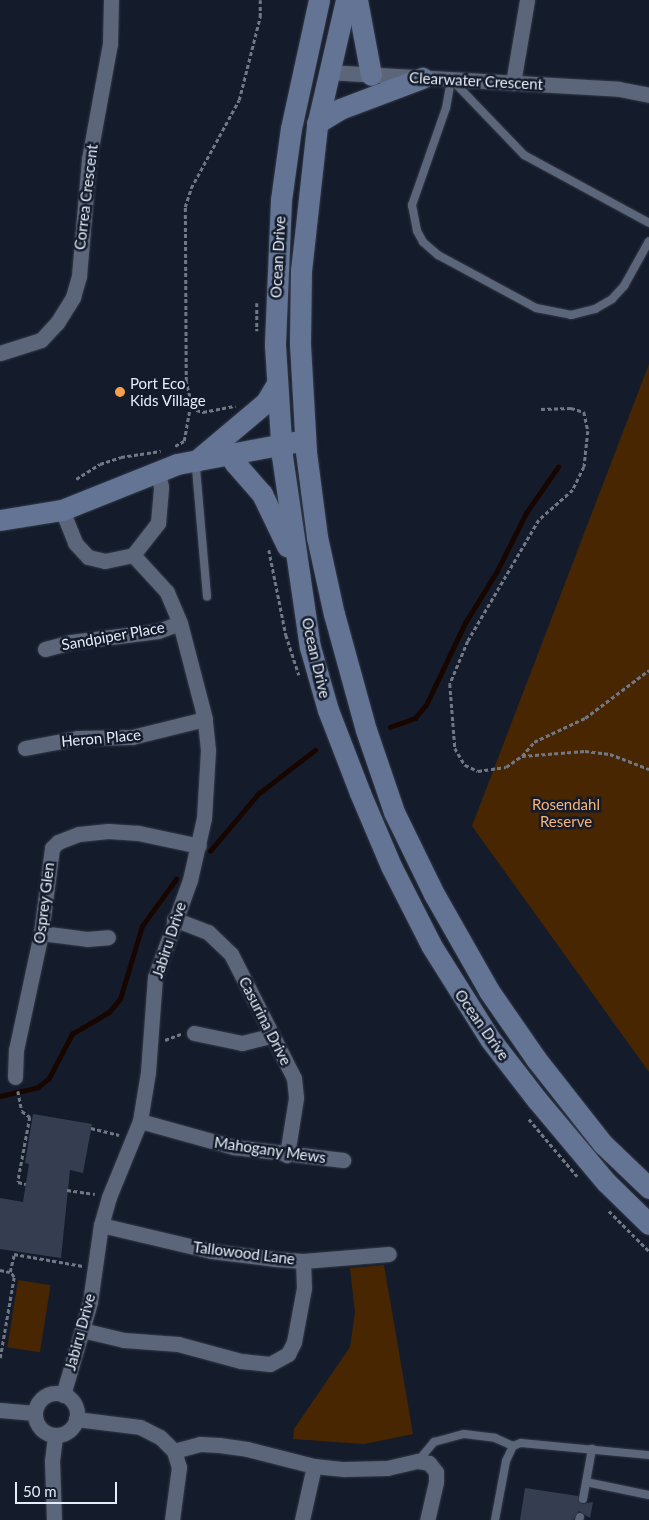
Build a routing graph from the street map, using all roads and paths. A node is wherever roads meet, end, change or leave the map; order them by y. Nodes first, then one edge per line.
1 (111, 0) edge
2 (260, 0) edge
3 (319, 0) edge
4 (346, 0) edge
5 (358, 0) edge
6 (527, 0) edge
7 (303, 70) junction
8 (327, 72) junction
9 (371, 75) junction
10 (422, 78) junction
11 (451, 80) junction
12 (512, 83) junction
13 (649, 95) edge
14 (317, 122) junction
15 (649, 223) edge
16 (649, 241) edge
17 (0, 354) edge
18 (278, 384) junction
19 (190, 408) junction
20 (541, 408) dead end
21 (251, 414) junction
22 (306, 447) junction
23 (281, 450) junction
24 (234, 462) junction
25 (196, 464) junction
26 (162, 471) junction
27 (76, 479) dead end
28 (62, 510) junction
29 (0, 520) edge
30 (134, 555) junction
31 (298, 563) junction
32 (207, 597) dead end
33 (180, 623) junction
34 (45, 649) dead end
35 (649, 670) edge
36 (205, 718) junction
37 (25, 748) dead end
38 (522, 756) junction
39 (649, 769) edge
40 (198, 846) junction
41 (174, 919) junction
42 (42, 933) junction
43 (108, 938) dead end
44 (194, 1033) joint
45 (271, 1036) junction
46 (150, 1045) junction
47 (15, 1077) dead end
48 (19, 1099) dead end
49 (140, 1121) junction
50 (91, 1128) dead end
51 (133, 1140) junction
52 (287, 1155) junction
53 (344, 1160) dead end
54 (26, 1184) dead end
55 (649, 1188) edge
56 (67, 1190) dead end
57 (109, 1196) junction
58 (649, 1224) edge
59 (101, 1225) junction
60 (389, 1254) dead end
61 (303, 1261) junction
62 (94, 1267) junction
63 (0, 1270) edge
64 (10, 1272) junction
65 (82, 1330) junction
66 (1, 1351) edge
67 (0, 1358) edge
68 (63, 1395) junction
69 (0, 1410) edge
70 (35, 1413) junction
71 (76, 1419) junction
72 (55, 1435) junction
73 (513, 1446) junction
74 (592, 1449) junction
75 (174, 1451) junction
76 (649, 1455) edge
77 (418, 1460) junction
78 (314, 1466) junction
79 (586, 1482) junction
80 (649, 1495) edge
81 (583, 1499) dead end
82 (54, 1520) edge
83 (172, 1520) edge
84 (302, 1520) edge
85 (427, 1520) edge
86 (495, 1520) edge

1 - 17 street, Correa Crescent
2 - 19 path
3 - 7 main road, Ocean Drive
4 - 8 main road, Ocean Drive
5 - 9 main road
6 - 12 street
7 - 8 main road, Clearwater Crescent
7 - 18 main road, Ocean Drive
8 - 9 street, Clearwater Crescent
8 - 14 main road, Ocean Drive
9 - 10 street, Clearwater Crescent
10 - 11 street, Clearwater Crescent
10 - 14 main road
11 - 12 street, Clearwater Crescent
11 - 15 lane
11 - 16 lane
12 - 13 street, Clearwater Crescent
14 - 22 main road, Ocean Drive
18 - 21 main road
18 - 23 main road, Ocean Drive
19 - 21 path
19 - 27 path
20 - 38 path
21 - 25 main road
22 - 23 main road
22 - 55 main road, Ocean Drive
23 - 24 main road
23 - 25 main road
23 - 31 main road, Ocean Drive
24 - 25 main road
24 - 31 main road
25 - 26 main road
25 - 32 lane
26 - 28 main road
26 - 30 street
28 - 29 main road
28 - 30 street
30 - 33 street, Jabiru Drive
31 - 58 main road, Ocean Drive
33 - 34 street, Sandpiper Place
33 - 36 street, Jabiru Drive
35 - 38 path
36 - 37 street, Heron Place
36 - 40 street, Jabiru Drive
38 - 39 path
40 - 41 street, Jabiru Drive
40 - 42 street, Osprey Glen
41 - 45 street, Casurina Drive
41 - 46 street, Jabiru Drive
42 - 43 street
42 - 47 street, Osprey Glen
44 - 45 street
44 - 46 path
45 - 52 street, Casurina Drive
46 - 49 street, Jabiru Drive
48 - 54 path
49 - 51 street, Jabiru Drive
49 - 52 street, Mahogany Mews
50 - 51 path
51 - 57 street, Jabiru Drive
52 - 53 street, Mahogany Mews
56 - 57 path
57 - 59 street, Jabiru Drive
59 - 61 street, Tallowood Lane
59 - 62 street, Jabiru Drive
60 - 61 street, Tallowood Lane
61 - 65 street
62 - 64 path
62 - 65 street, Jabiru Drive
63 - 64 path
64 - 66 path
65 - 68 street, Jabiru Drive
66 - 67 path
68 - 70 street
68 - 71 street
69 - 70 street
70 - 72 street
71 - 72 street
71 - 75 street
72 - 82 street
73 - 74 lane
73 - 77 lane
73 - 86 lane
74 - 76 lane
74 - 79 lane
75 - 78 street
75 - 83 street
77 - 78 street
77 - 85 street
78 - 84 street
79 - 80 lane
79 - 81 lane

